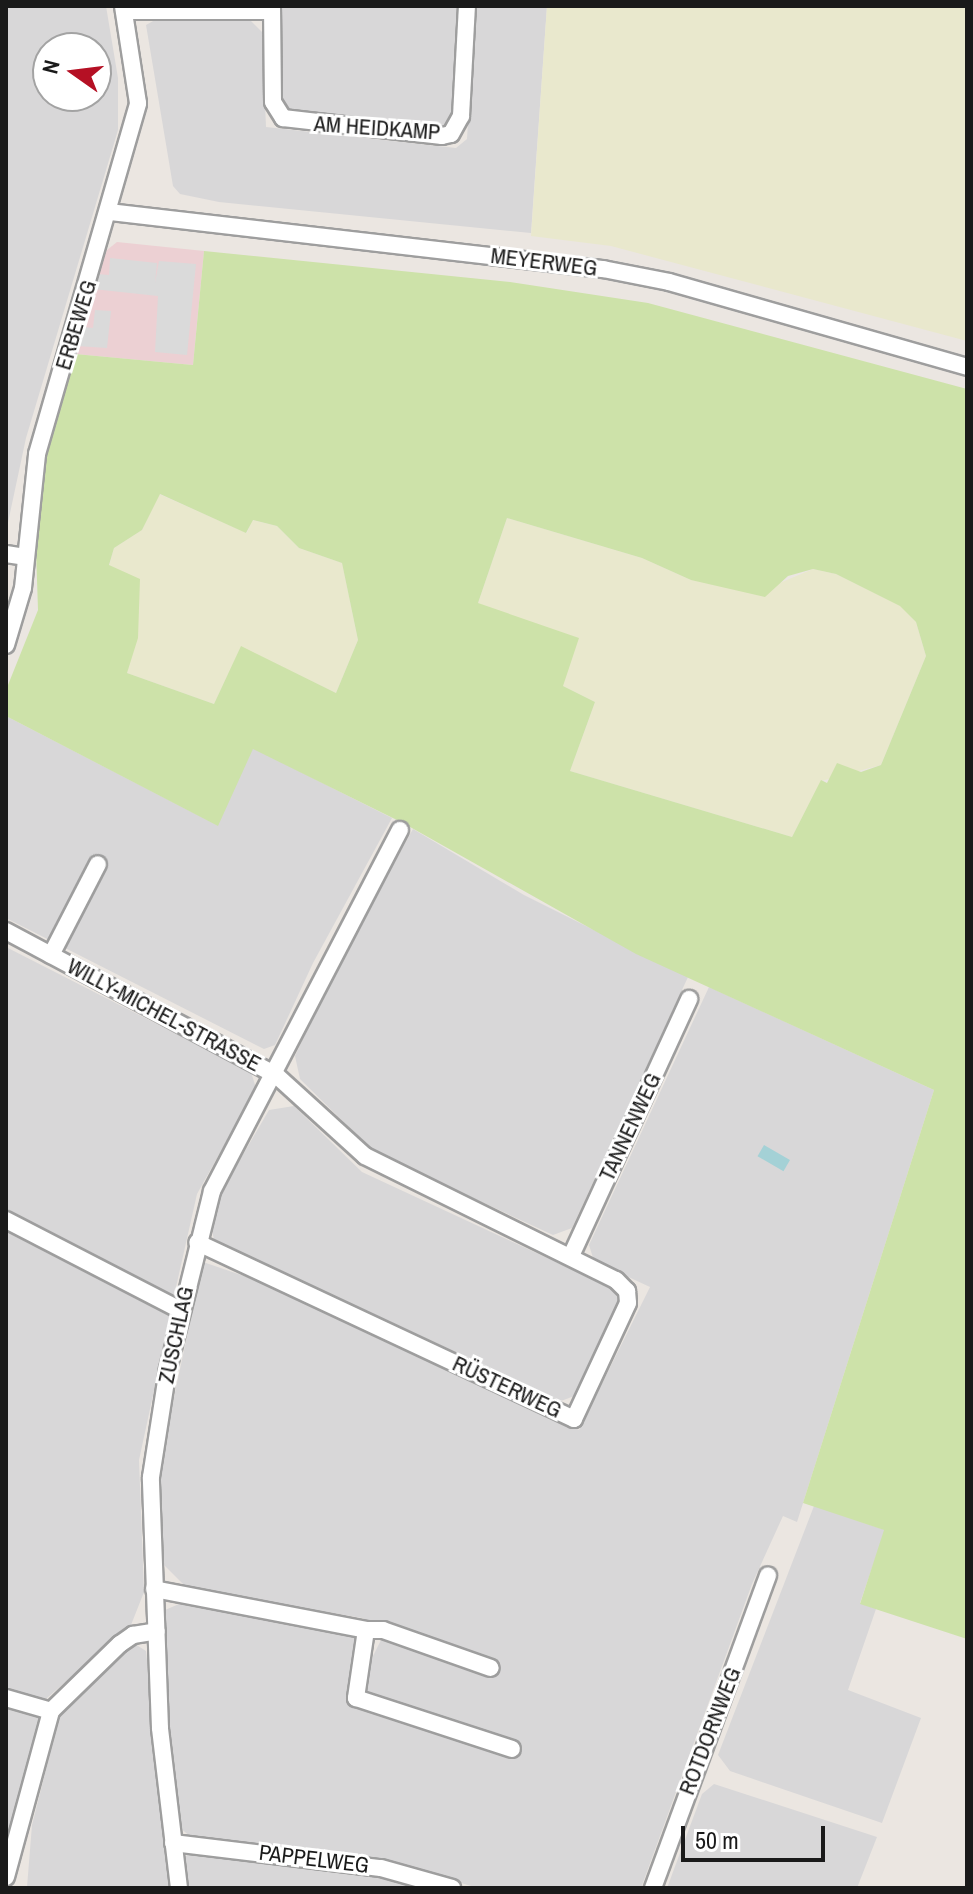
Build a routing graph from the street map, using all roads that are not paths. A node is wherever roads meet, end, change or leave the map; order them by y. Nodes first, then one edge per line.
1 (467, 6) edge
2 (123, 8) edge
3 (272, 8) edge
4 (110, 212) junction
5 (967, 367) edge
6 (6, 554) edge
7 (25, 557) junction
8 (6, 645) edge
9 (400, 830) dead end
10 (98, 864) dead end
11 (6, 931) edge
12 (51, 955) junction
13 (689, 999) dead end
14 (276, 1075) junction
15 (6, 1220) edge
16 (197, 1242) junction
17 (571, 1256) junction
18 (180, 1310) junction
19 (768, 1575) dead end
20 (154, 1589) junction
21 (366, 1630) junction
22 (157, 1631) junction
23 (491, 1668) dead end
24 (6, 1698) edge
25 (51, 1711) junction
26 (512, 1749) dead end
27 (173, 1843) junction
28 (6, 1877) edge
29 (179, 1888) edge
30 (452, 1888) edge
31 (653, 1888) edge

1 - 3 street, AM HEIDKAMP
2 - 3 street, AM HEIDKAMP
2 - 4 street, ERBEWEG
4 - 5 street, MEYERWEG
4 - 7 street, ERBEWEG
6 - 7 street
7 - 8 street, ERBEWEG
9 - 14 street, ZUSCHLAG
10 - 12 street, WILLY-MICHEL-STRASSE
11 - 12 street, WILLY-MICHEL-STRASSE
12 - 14 street, WILLY-MICHEL-STRASSE
13 - 17 street, TANNENWEG
14 - 16 street, ZUSCHLAG
14 - 17 street, RÜSTERWEG
15 - 18 street
16 - 17 street, RÜSTERWEG
16 - 18 street, ZUSCHLAG
18 - 20 street, ZUSCHLAG
19 - 31 street, ROTDORNWEG
20 - 21 street
20 - 22 street, ZUSCHLAG
21 - 23 street
21 - 26 street
22 - 25 street
22 - 27 street, ZUSCHLAG
24 - 25 street
25 - 28 street
27 - 29 street, ZUSCHLAG
27 - 30 street, PAPPELWEG

